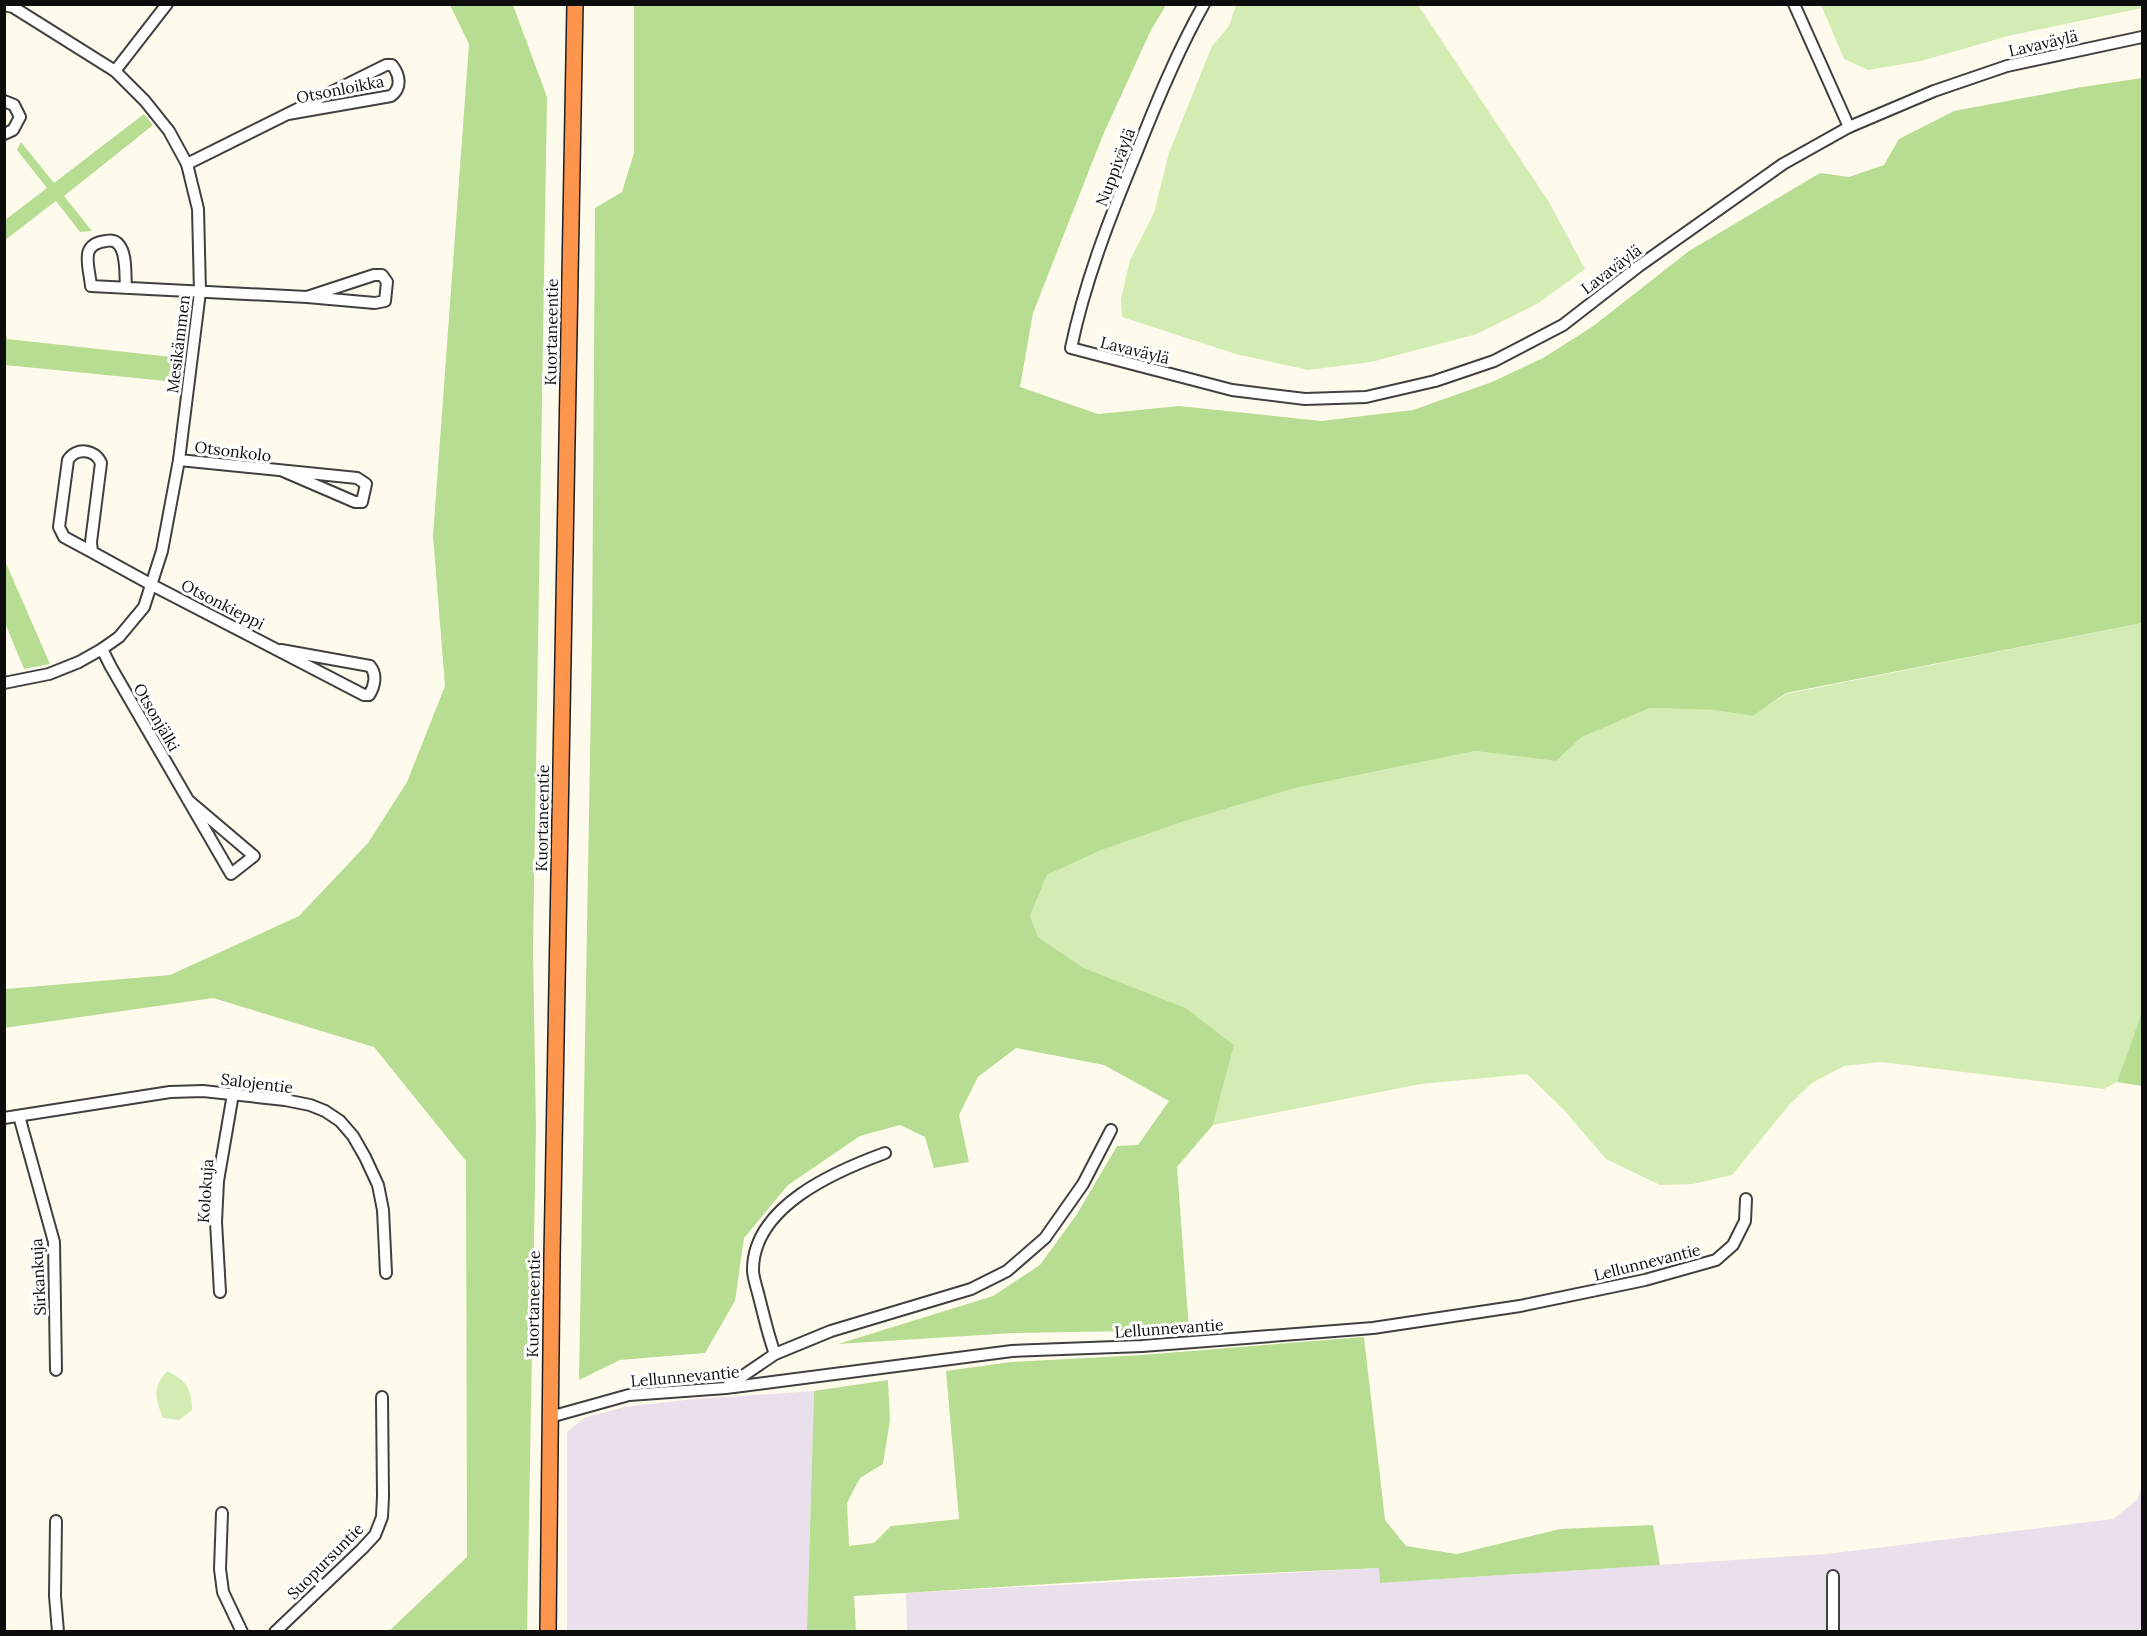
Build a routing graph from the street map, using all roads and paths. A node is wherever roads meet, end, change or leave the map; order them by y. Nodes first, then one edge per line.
1 (167, 4) edge
2 (575, 4) edge
3 (1204, 4) edge
4 (1794, 4) edge
5 (10, 6) edge
6 (2142, 37) edge
7 (116, 71) junction
8 (4, 101) edge
9 (288, 114) junction
10 (1849, 127) junction
11 (4, 134) edge
12 (187, 164) junction
13 (126, 288) junction
14 (200, 292) junction
15 (307, 297) junction
16 (1071, 348) joint
17 (179, 460) junction
18 (284, 471) junction
19 (92, 552) junction
20 (152, 585) junction
21 (102, 649) junction
22 (280, 651) junction
23 (4, 683) edge
24 (188, 800) junction
25 (233, 1094) junction
26 (19, 1116) junction
27 (4, 1118) edge
28 (1111, 1130) dead end
29 (885, 1153) dead end
30 (1746, 1199) dead end
31 (386, 1274) dead end
32 (220, 1292) dead end
33 (775, 1354) junction
34 (56, 1370) dead end
35 (726, 1388) junction
36 (382, 1397) dead end
37 (550, 1416) junction
38 (222, 1513) dead end
39 (57, 1521) dead end
40 (1833, 1576) dead end
41 (58, 1632) edge
42 (242, 1632) edge
43 (275, 1632) edge
44 (548, 1632) edge
45 (1833, 1632) edge

1 - 7 street
2 - 37 highway, Kuortaneentie
3 - 16 street, Nuppiväylä
4 - 10 street
5 - 7 street, Mesikämmen
6 - 10 street, Lavaväylä
7 - 12 street, Mesikämmen
8 - 11 street
9 - 9 street, Otsonloikka
9 - 12 street, Otsonloikka
10 - 16 street, Lavaväylä
12 - 14 street, Mesikämmen
13 - 13 street
13 - 14 street
14 - 15 street
14 - 17 street, Mesikämmen
15 - 15 street
17 - 18 street, Otsonkolo
17 - 20 street, Mesikämmen
18 - 18 street, Otsonkolo
19 - 19 street, Otsonkieppi
19 - 20 street, Otsonkieppi
20 - 21 street, Mesikämmen
20 - 22 street, Otsonkieppi
21 - 23 street, Mesikämmen
21 - 24 street, Otsonjälki
22 - 22 street, Otsonkieppi
24 - 24 street, Otsonjälki
25 - 26 street, Salojentie
25 - 31 street, Salojentie
25 - 32 street, Kolokuja
26 - 27 street, Salojentie
26 - 34 street, Sirkankuja
28 - 33 street
29 - 33 street
30 - 35 street, Lellunnevantie
33 - 35 street
35 - 37 street, Lellunnevantie
36 - 43 street, Suopursuntie
37 - 44 highway, Kuortaneentie
38 - 42 street
39 - 41 street
40 - 45 street

